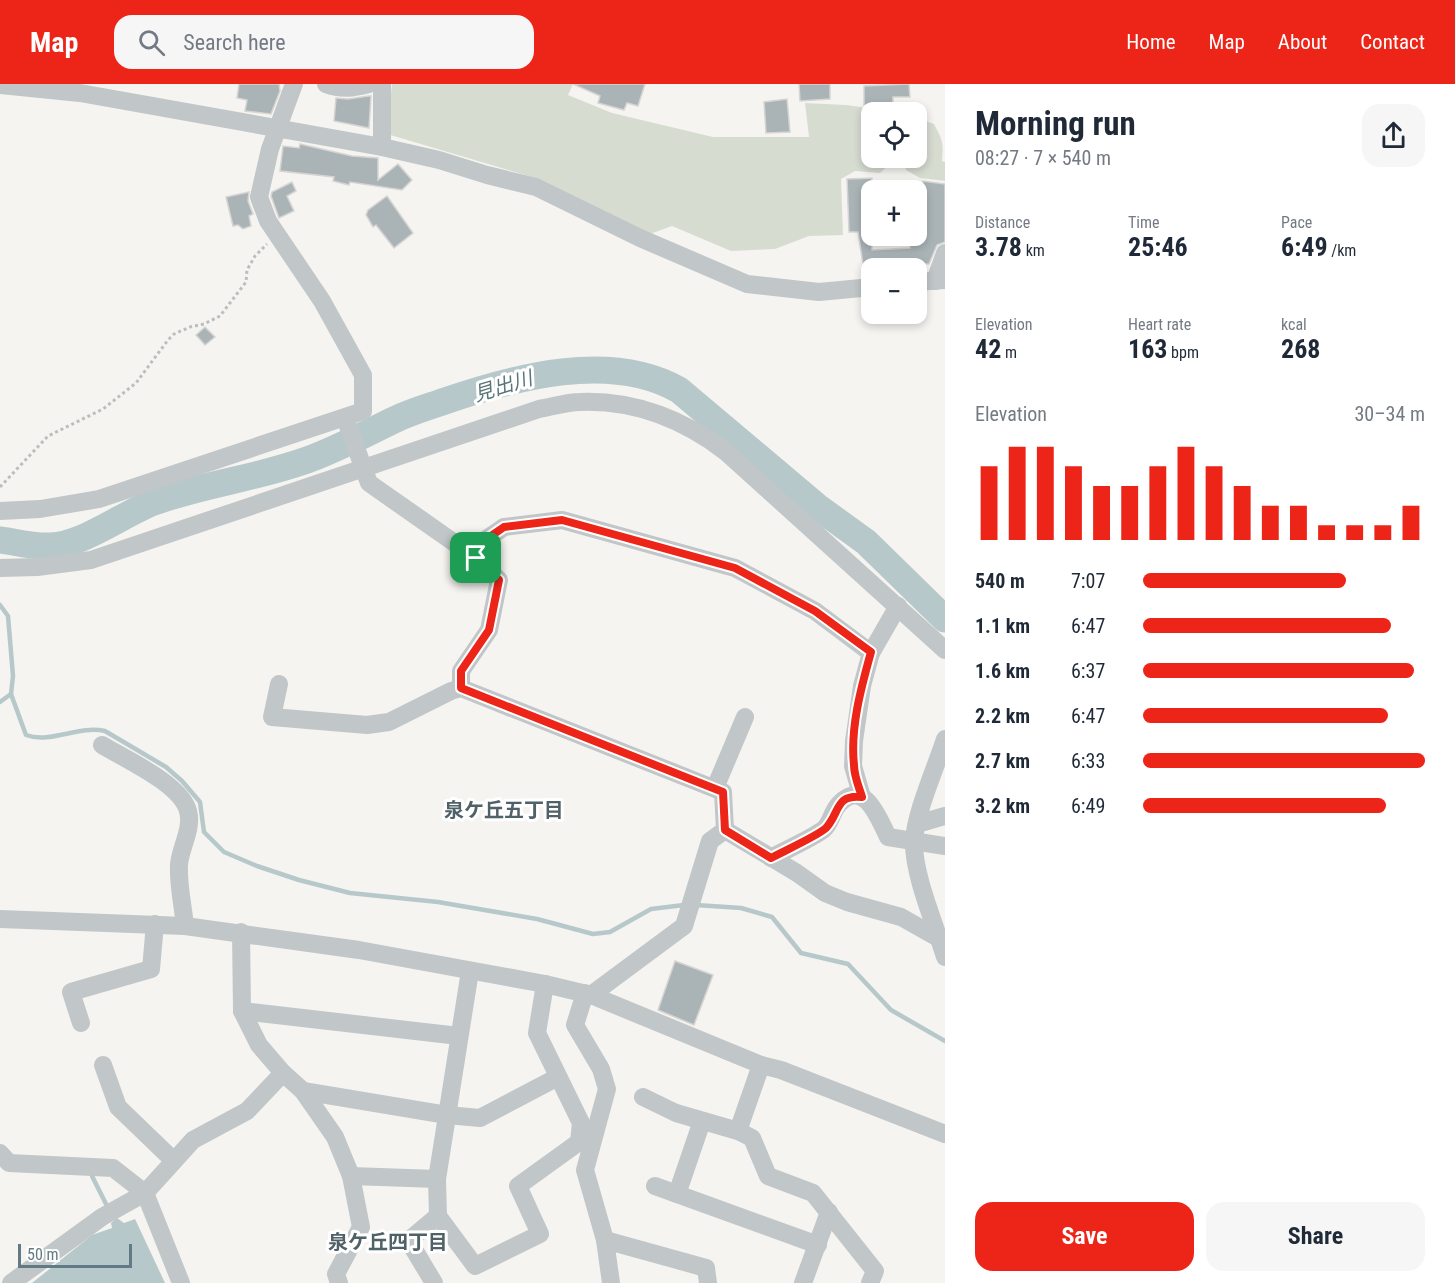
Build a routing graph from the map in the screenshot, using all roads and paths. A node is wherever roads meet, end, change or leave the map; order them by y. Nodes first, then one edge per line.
1 (294, 84) edge
2 (326, 84) edge
3 (369, 84) edge
4 (382, 84) edge
5 (0, 85) edge
6 (279, 129) junction
7 (382, 147) junction
8 (276, 234) junction
9 (945, 253) edge
10 (940, 280) edge
11 (861, 288) edge
12 (345, 418) junction
13 (363, 469) junction
14 (0, 487) edge
15 (0, 511) edge
16 (476, 558) junction
17 (0, 568) edge
18 (898, 606) junction
19 (945, 650) edge
20 (871, 652) junction
21 (279, 684) dead end
22 (461, 688) junction
23 (745, 717) dead end
24 (945, 740) edge
25 (102, 745) dead end
26 (715, 788) junction
27 (862, 797) junction
28 (945, 816) edge
29 (725, 830) junction
30 (915, 833) junction
31 (945, 846) edge
32 (771, 858) junction
33 (0, 919) edge
34 (154, 924) junction
35 (184, 926) junction
36 (241, 932) junction
37 (943, 949) edge
38 (470, 971) junction
39 (544, 984) junction
40 (588, 994) junction
41 (242, 1011) junction
42 (81, 1023) dead end
43 (459, 1036) junction
44 (103, 1065) dead end
45 (761, 1065) junction
46 (283, 1073) junction
47 (558, 1077) junction
48 (303, 1091) junction
49 (643, 1097) dead end
50 (447, 1115) junction
51 (702, 1121) junction
52 (738, 1131) junction
53 (945, 1134) edge
54 (173, 1160) junction
55 (3, 1162) edge
56 (351, 1176) junction
57 (437, 1179) junction
58 (655, 1186) dead end
59 (145, 1192) junction
60 (677, 1194) junction
61 (829, 1212) junction
62 (438, 1216) junction
63 (605, 1240) junction
64 (818, 1245) junction
65 (11, 1283) edge
66 (181, 1283) edge
67 (339, 1283) edge
68 (434, 1283) edge
69 (611, 1283) edge
70 (708, 1283) edge
71 (803, 1283) edge
72 (870, 1283) edge

1 - 6 street
2 - 3 street
4 - 7 street
5 - 6 street
6 - 7 street
6 - 8 street
7 - 11 street
8 - 12 street
8 - 14 path
9 - 10 street
12 - 13 street
12 - 15 street
13 - 16 street
13 - 17 street
13 - 18 street
16 - 20 street
16 - 22 street
18 - 19 street
18 - 20 street
20 - 27 street
21 - 22 street
22 - 26 street
23 - 26 street
24 - 30 street
25 - 35 street
26 - 29 street
27 - 30 street
27 - 32 street
28 - 30 street
29 - 32 street
29 - 40 street
30 - 31 street
30 - 37 street
32 - 37 street
33 - 34 street
34 - 35 street
34 - 42 street
35 - 36 street
36 - 38 street
36 - 41 street
38 - 39 street
38 - 43 street
39 - 40 street
39 - 47 street
40 - 45 street
40 - 63 street
41 - 43 street
41 - 46 street
43 - 50 street
44 - 54 street
45 - 52 street
45 - 53 street
46 - 48 street
46 - 54 street
47 - 50 street
47 - 62 street
48 - 50 street
48 - 56 street
49 - 51 street
50 - 57 street
51 - 52 street
51 - 60 street
52 - 61 street
54 - 59 street
55 - 59 street
56 - 57 street
56 - 67 street
57 - 62 street
58 - 60 street
59 - 65 street
59 - 66 street
60 - 64 street
61 - 64 street
61 - 72 street
62 - 68 street
63 - 69 street
63 - 70 street
64 - 71 street

